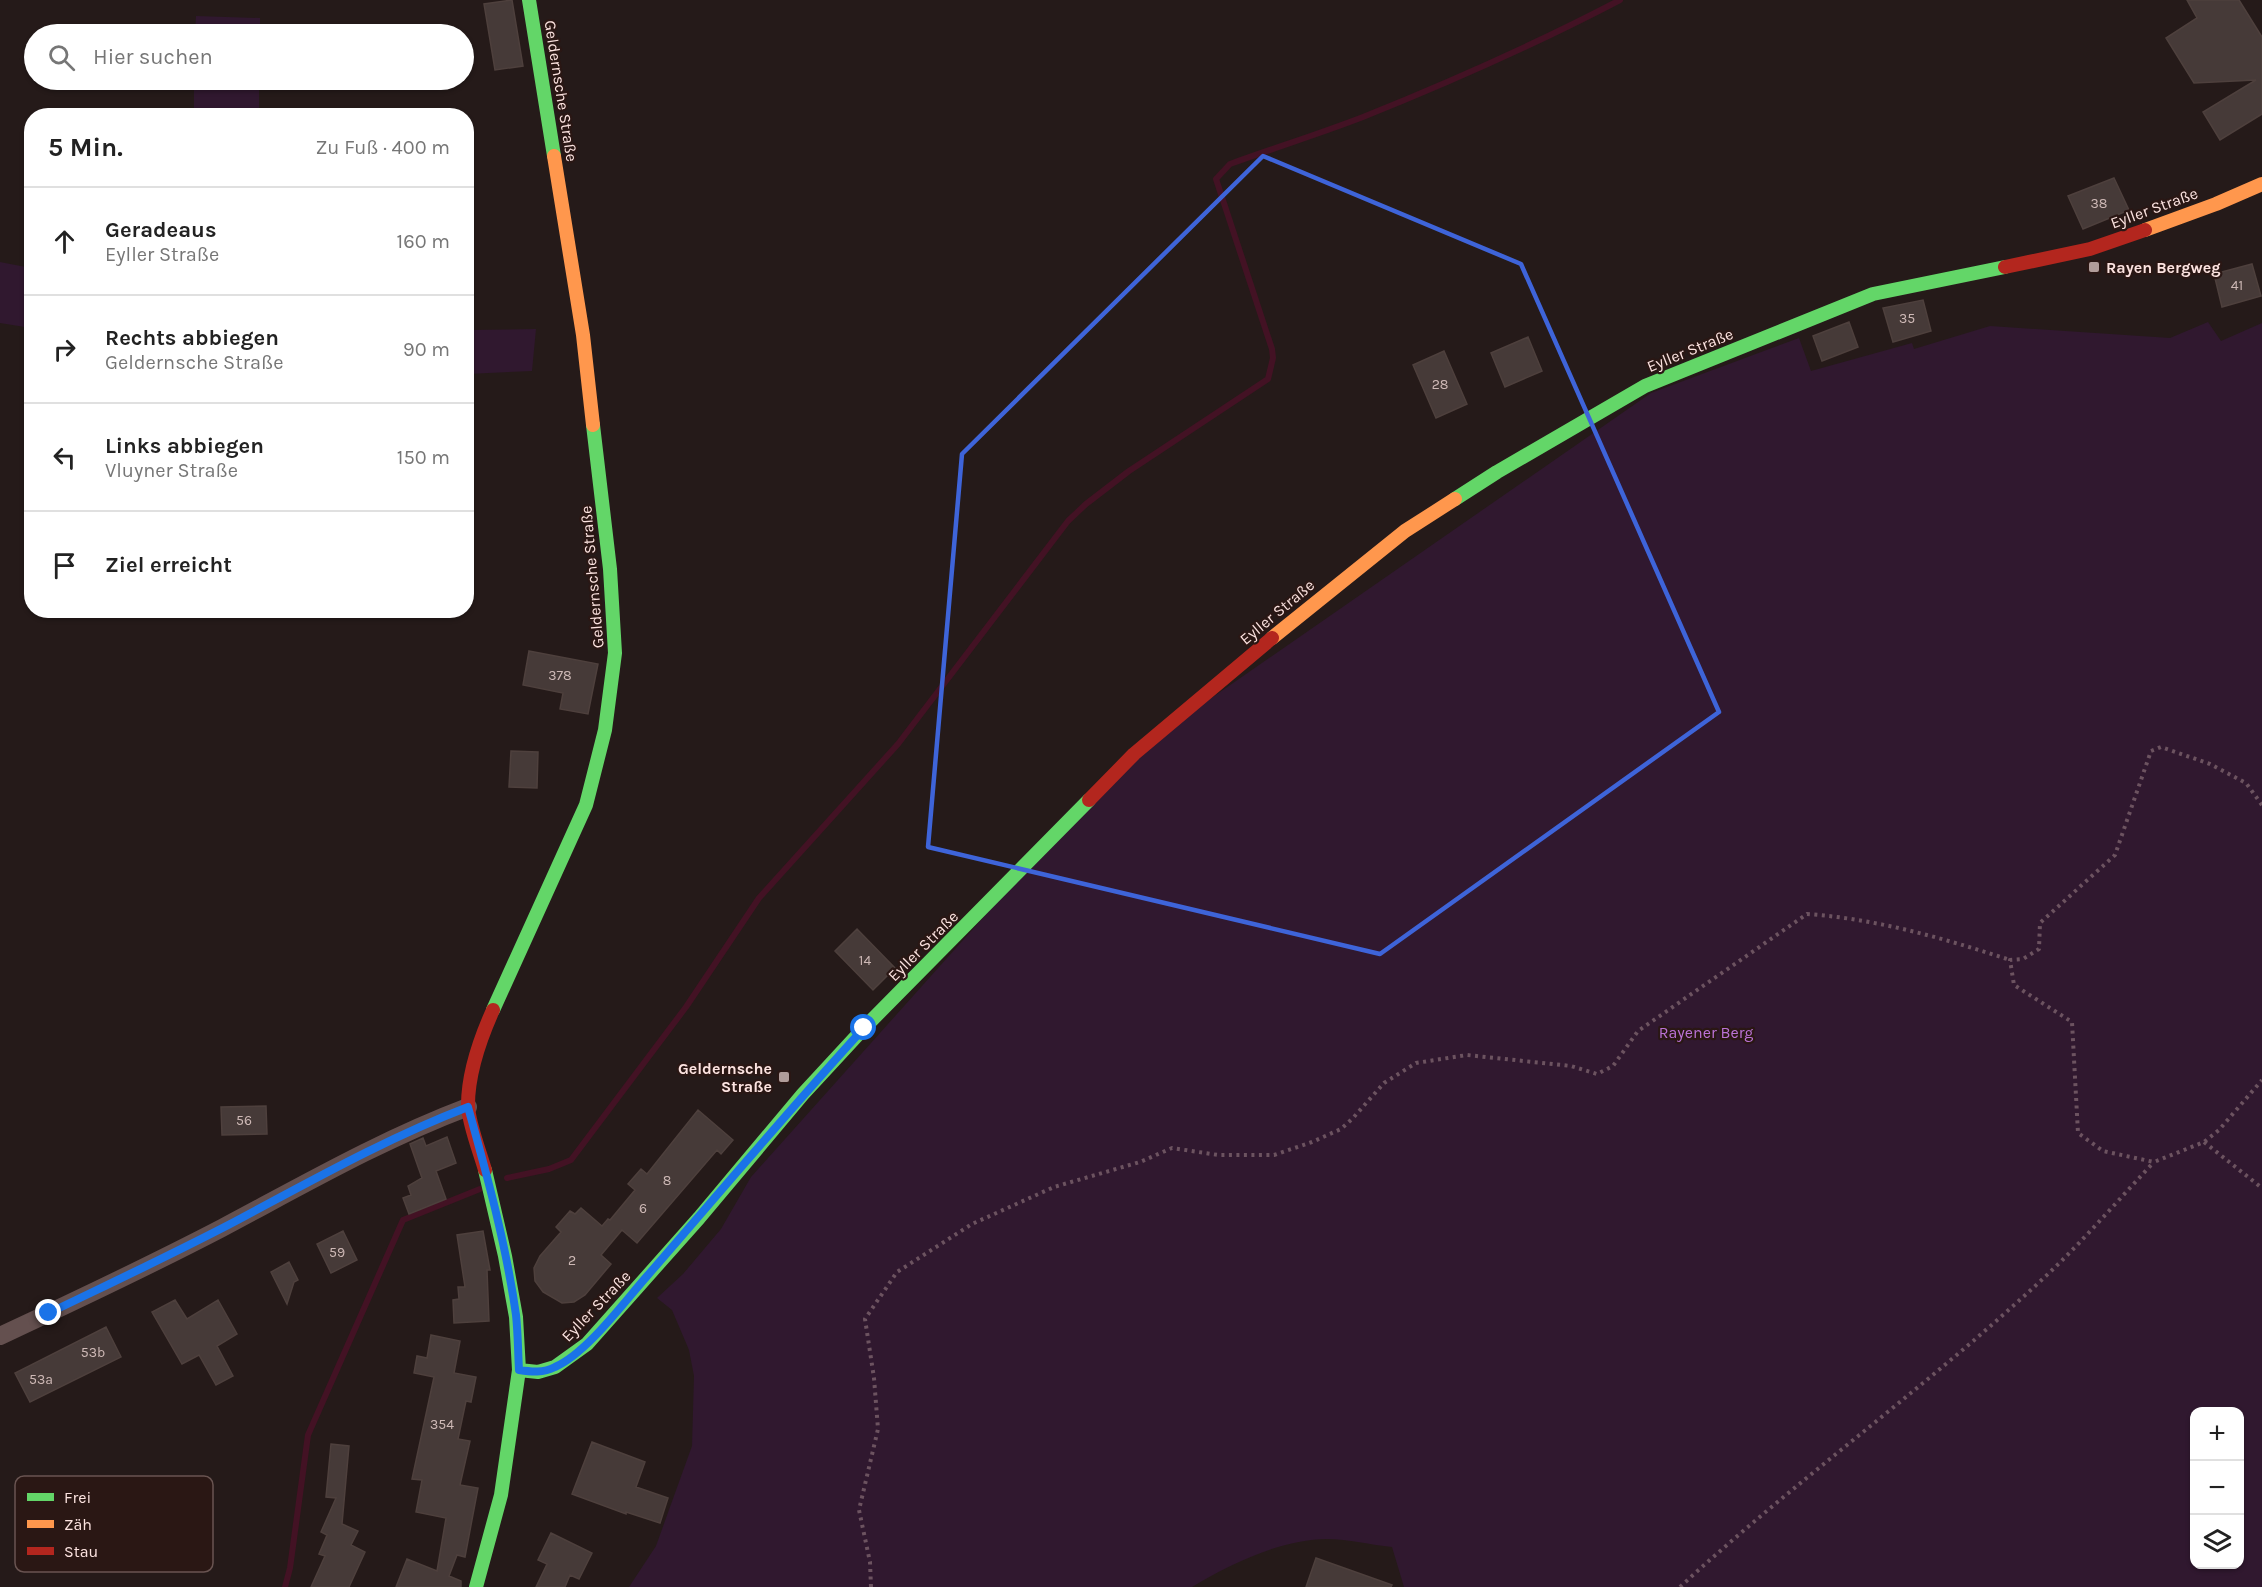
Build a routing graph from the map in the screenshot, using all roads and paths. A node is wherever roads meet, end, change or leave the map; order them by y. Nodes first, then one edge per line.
1 (529, 0) edge
2 (2262, 184) edge
3 (2262, 805) edge
4 (2010, 960) junction
5 (2262, 1080) edge
6 (468, 1107) junction
7 (2204, 1142) junction
8 (2154, 1162) junction
9 (2262, 1188) edge
10 (0, 1336) edge
11 (519, 1370) junction
12 (476, 1587) edge
13 (872, 1587) edge
14 (1680, 1587) edge

1 - 6 main road, Geldernsche Straße
2 - 11 main road, Eyller Straße
3 - 4 path
4 - 8 path
4 - 13 path
5 - 7 path
6 - 10 street
6 - 11 main road, Geldernsche Straße
7 - 8 path
7 - 9 path
8 - 14 path
11 - 12 main road, Geldernsche Straße

